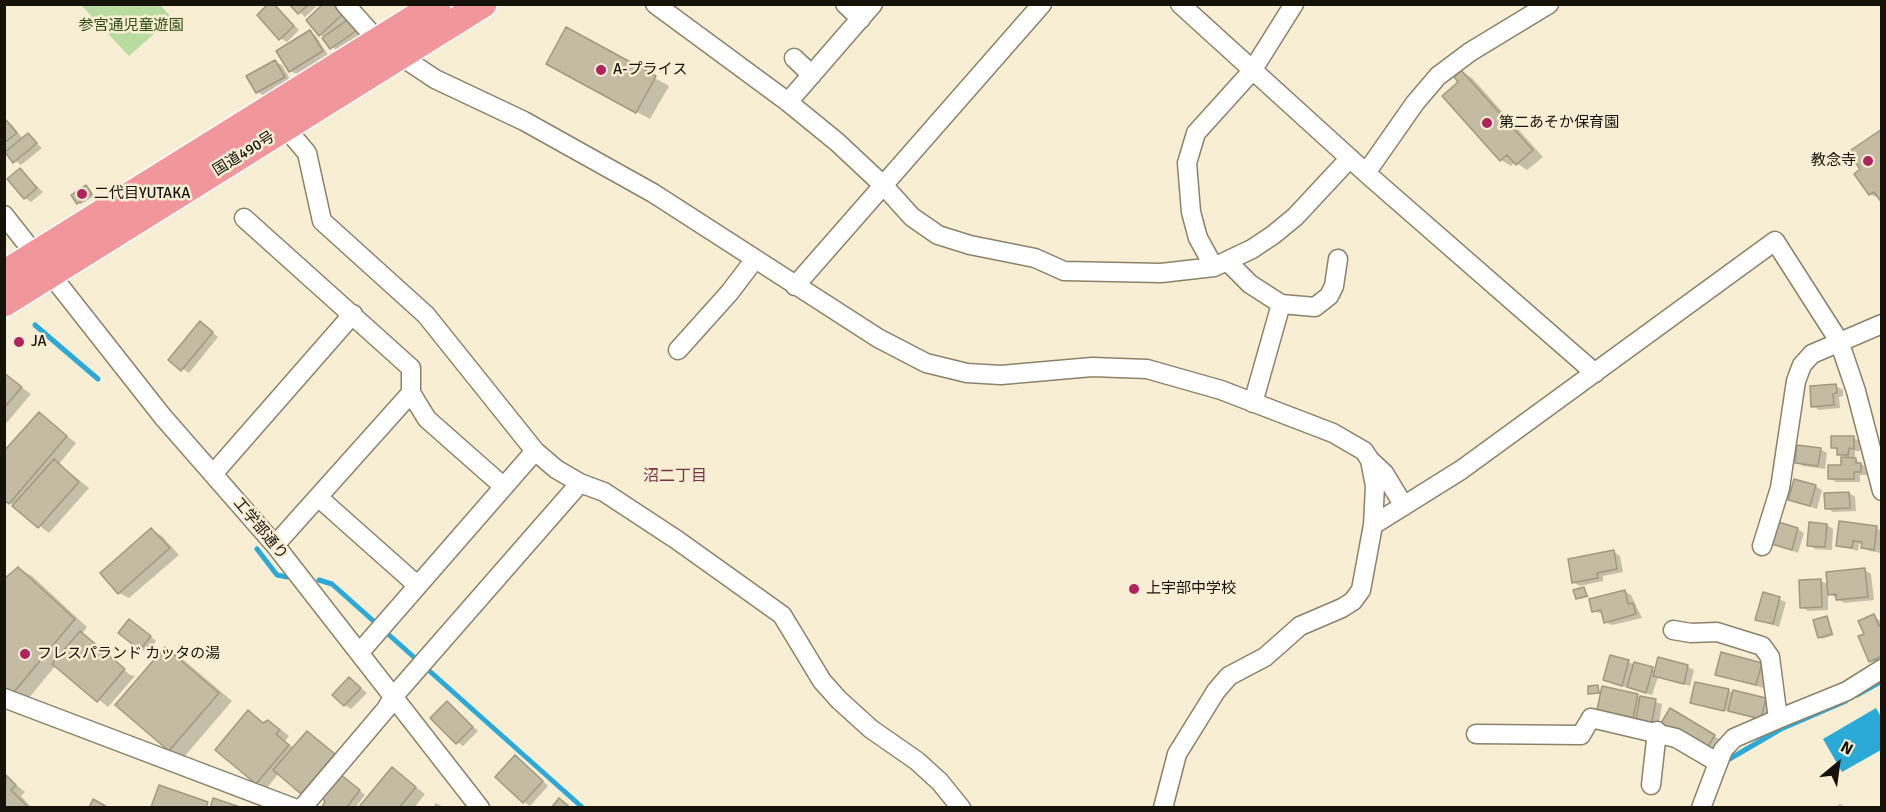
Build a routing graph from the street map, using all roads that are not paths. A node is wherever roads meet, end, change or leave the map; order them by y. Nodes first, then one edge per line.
1 (345, 4) edge
2 (437, 4) edge
3 (483, 4) edge
4 (656, 4) edge
5 (845, 4) edge
6 (873, 4) edge
7 (1042, 4) edge
8 (1180, 4) edge
9 (1294, 4) edge
10 (1549, 4) edge
11 (861, 19) junction
12 (378, 41) junction
13 (401, 56) junction
14 (794, 58) dead end
15 (1252, 71) junction
16 (812, 75) junction
17 (788, 102) junction
18 (278, 119) junction
19 (1350, 158) junction
20 (1366, 173) junction
21 (884, 186) junction
22 (4, 215) edge
23 (244, 218) dead end
24 (755, 259) junction
25 (1338, 259) dead end
26 (1220, 264) junction
27 (42, 265) junction
28 (4, 274) edge
29 (795, 285) junction
30 (4, 303) edge
31 (1281, 304) junction
32 (353, 314) junction
33 (1881, 324) edge
34 (1839, 341) junction
35 (678, 350) dead end
36 (1595, 373) junction
37 (411, 393) junction
38 (1253, 403) junction
39 (536, 451) junction
40 (1370, 460) junction
41 (213, 474) junction
42 (580, 483) junction
43 (504, 487) junction
44 (1881, 491) edge
45 (318, 497) junction
46 (1404, 506) junction
47 (1373, 525) junction
48 (275, 545) junction
49 (1762, 546) dead end
50 (417, 585) junction
51 (1673, 630) dead end
52 (360, 652) junction
53 (1881, 669) edge
54 (393, 697) junction
55 (4, 698) edge
56 (1778, 719) junction
57 (1657, 731) junction
58 (1476, 734) dead end
59 (1717, 762) junction
60 (1651, 785) dead end
61 (294, 807) edge
62 (302, 807) edge
63 (480, 807) edge
64 (961, 807) edge
65 (1163, 807) edge
66 (1701, 807) edge

1 - 12 street
2 - 12 highway, 国道490号
3 - 13 highway, 国道490号
4 - 17 street
5 - 11 street
6 - 11 street
7 - 21 street
8 - 15 street
9 - 15 street
10 - 20 street
11 - 16 street
12 - 13 street
12 - 18 highway, 国道490号
13 - 18 highway, 国道490号
13 - 24 street
14 - 16 street
15 - 19 street
15 - 26 street
16 - 17 street
17 - 21 street
18 - 27 highway, 国道490号
18 - 39 street
19 - 20 street
19 - 26 street
20 - 36 street
21 - 26 street
21 - 29 street
22 - 27 street, 工学部通り
23 - 32 street
24 - 29 street
24 - 35 street
25 - 31 street
26 - 31 street
27 - 28 highway, 国道490号
27 - 30 highway, 国道490号
27 - 41 street, 工学部通り
29 - 38 street
31 - 38 street
32 - 37 street
32 - 41 street
33 - 34 street
34 - 36 street
34 - 44 street
34 - 49 street
36 - 46 street
37 - 43 street
37 - 45 street
38 - 40 street
39 - 42 street
39 - 43 street
40 - 46 street
40 - 47 street
41 - 48 street, 工学部通り
42 - 54 street
42 - 64 street
43 - 50 street
45 - 48 street
45 - 50 street
46 - 47 street
47 - 65 street
48 - 52 street, 工学部通り
50 - 52 street
51 - 56 street
52 - 54 street, 工学部通り
53 - 56 street
54 - 62 street
54 - 63 street, 工学部通り
55 - 61 street
56 - 59 street
57 - 58 street
57 - 59 street
57 - 60 street
59 - 66 street

